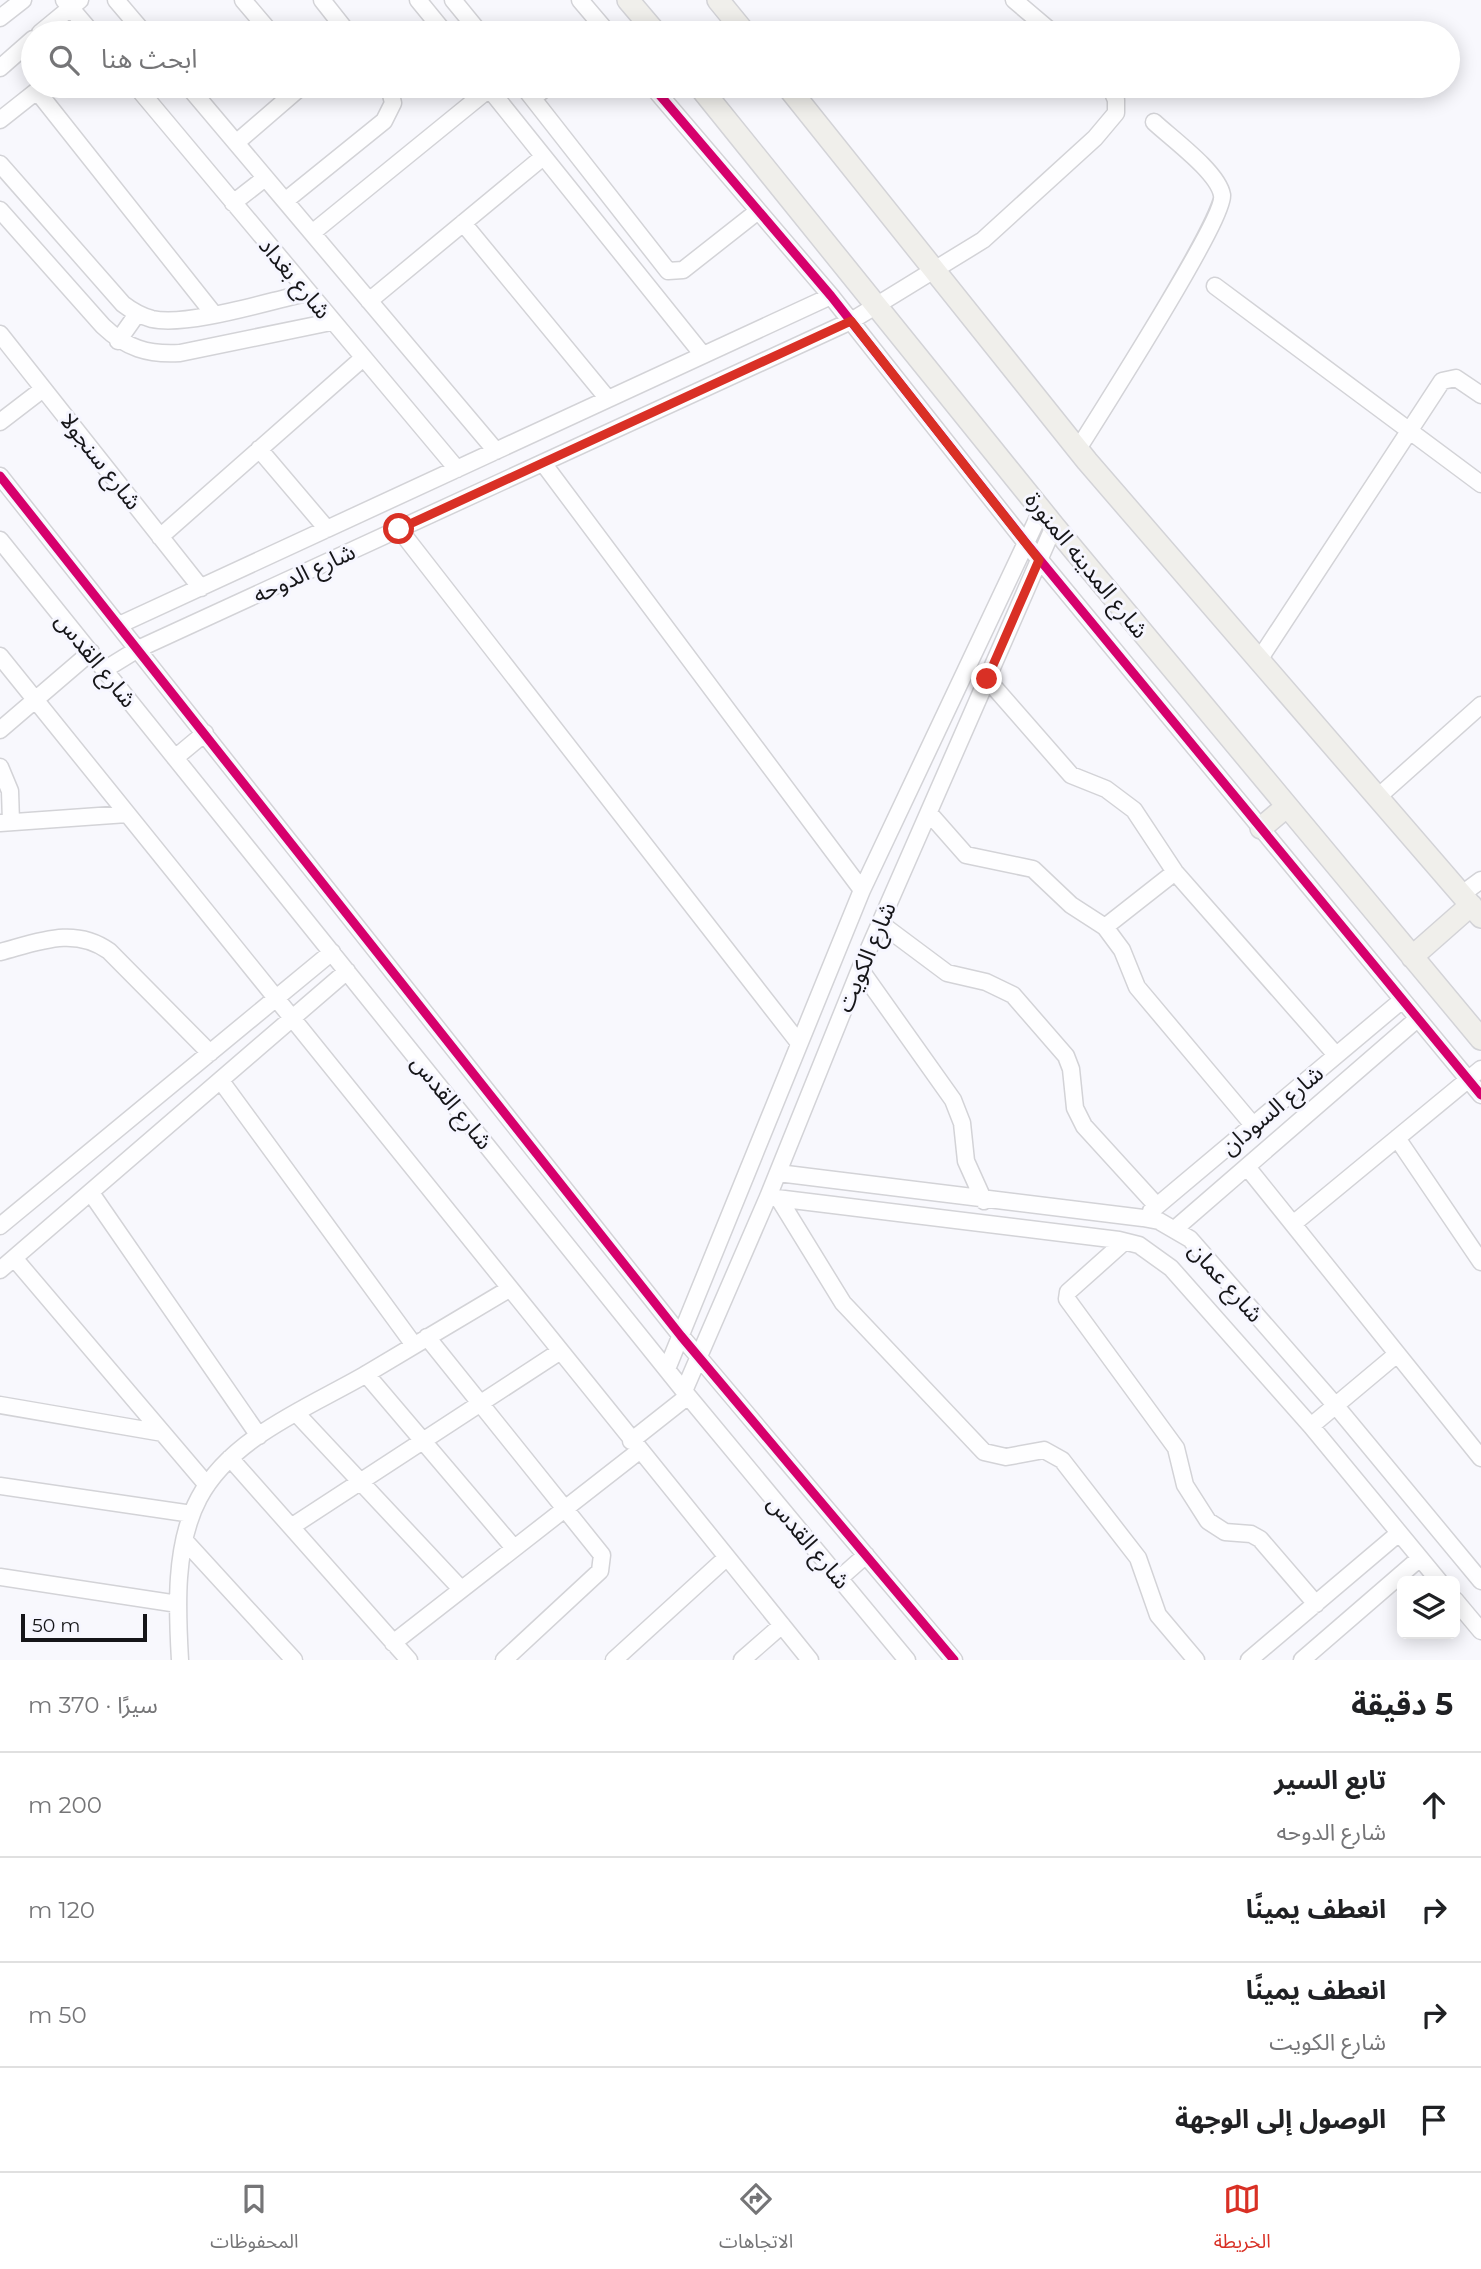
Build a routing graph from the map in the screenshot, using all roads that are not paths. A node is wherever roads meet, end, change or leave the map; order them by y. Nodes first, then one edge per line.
1 (23, 0) edge
2 (116, 0) edge
3 (243, 0) edge
4 (322, 0) edge
5 (418, 0) edge
6 (453, 0) edge
7 (580, 0) edge
8 (628, 0) edge
9 (718, 0) edge
10 (1014, 0) edge
11 (71, 2) edge
12 (0, 18) edge
13 (52, 21) edge
14 (84, 21) edge
15 (134, 21) edge
16 (259, 21) edge
17 (339, 21) edge
18 (435, 21) edge
19 (470, 21) edge
20 (598, 21) edge
21 (646, 21) edge
22 (735, 21) edge
23 (1039, 21) edge
24 (21, 50) edge
25 (0, 68) edge
26 (28, 98) edge
27 (48, 98) edge
28 (146, 98) edge
29 (201, 98) edge
30 (288, 98) edge
31 (392, 98) edge
32 (475, 98) edge
33 (497, 98) edge
34 (533, 98) edge
35 (662, 98) edge
36 (709, 98) edge
37 (797, 98) edge
38 (1115, 98) edge
39 (0, 120) edge
40 (1154, 122) dead end
41 (236, 143) junction
42 (543, 157) junction
43 (0, 164) edge
44 (265, 178) junction
45 (285, 201) junction
46 (233, 203) junction
47 (0, 210) edge
48 (758, 211) junction
49 (463, 223) junction
50 (312, 233) junction
51 (935, 271) junction
52 (1215, 286) dead end
53 (307, 293) junction
54 (831, 296) junction
55 (369, 300) junction
56 (878, 305) junction
57 (213, 313) junction
58 (137, 314) junction
59 (851, 321) junction
60 (331, 322) junction
61 (0, 334) edge
62 (118, 341) junction
63 (703, 355) junction
64 (363, 358) junction
65 (43, 389) junction
66 (1481, 395) edge
67 (608, 399) junction
68 (0, 422) edge
69 (1409, 431) junction
70 (259, 449) junction
71 (1078, 449) junction
72 (496, 451) junction
73 (543, 463) junction
74 (451, 472) junction
75 (0, 476) edge
76 (1481, 484) edge
77 (460, 500) junction
78 (1048, 518) junction
79 (327, 529) junction
80 (399, 529) junction
81 (160, 537) junction
82 (0, 540) edge
83 (1026, 543) junction
84 (1039, 560) junction
85 (201, 588) junction
86 (120, 625) junction
87 (138, 649) junction
88 (91, 652) junction
89 (0, 656) edge
90 (1259, 660) junction
91 (104, 670) junction
92 (987, 679) junction
93 (35, 699) junction
94 (1481, 705) edge
95 (0, 730) edge
96 (205, 733) junction
97 (175, 758) junction
98 (0, 767) edge
99 (1379, 796) junction
100 (1286, 807) junction
101 (929, 813) junction
102 (127, 814) junction
103 (6, 823) edge
104 (1261, 828) junction
105 (1175, 872) junction
106 (1481, 880) edge
107 (862, 890) junction
108 (1471, 905) edge
109 (880, 923) junction
110 (1105, 927) junction
111 (0, 952) edge
112 (332, 952) junction
113 (1412, 957) junction
114 (860, 969) junction
115 (347, 971) junction
116 (826, 975) junction
117 (853, 986) junction
118 (276, 998) junction
119 (1401, 1002) junction
120 (293, 1019) junction
121 (1416, 1020) junction
122 (1481, 1038) edge
123 (799, 1043) junction
124 (210, 1054) junction
125 (1336, 1055) junction
126 (1475, 1074) edge
127 (221, 1081) junction
128 (1481, 1095) edge
129 (1253, 1125) junction
130 (1397, 1138) junction
131 (1247, 1167) junction
132 (778, 1173) junction
133 (91, 1193) junction
134 (774, 1198) junction
135 (984, 1201) junction
136 (1157, 1206) junction
137 (1101, 1213) junction
138 (1143, 1218) junction
139 (1293, 1224) junction
140 (0, 1226) edge
141 (1176, 1228) junction
142 (1100, 1238) junction
143 (1124, 1242) junction
144 (14, 1258) junction
145 (1481, 1262) edge
146 (0, 1270) edge
147 (509, 1289) junction
148 (681, 1335) junction
149 (421, 1341) junction
150 (559, 1352) junction
151 (1397, 1353) junction
152 (699, 1356) junction
153 (667, 1369) junction
154 (366, 1374) junction
155 (686, 1394) junction
156 (481, 1403) junction
157 (0, 1405) edge
158 (1335, 1406) junction
159 (297, 1414) junction
160 (1311, 1426) junction
161 (163, 1433) junction
162 (259, 1436) junction
163 (423, 1441) junction
164 (635, 1446) junction
165 (230, 1458) junction
166 (1481, 1458) edge
167 (360, 1481) junction
168 (207, 1485) junction
169 (0, 1486) edge
170 (566, 1507) junction
171 (192, 1514) junction
172 (291, 1527) junction
173 (1399, 1533) junction
174 (185, 1541) junction
175 (514, 1548) junction
176 (866, 1555) junction
177 (726, 1558) junction
178 (1420, 1558) junction
179 (1435, 1576) edge
180 (0, 1577) edge
181 (840, 1578) junction
182 (1481, 1581) edge
183 (461, 1589) junction
184 (178, 1604) junction
185 (1316, 1604) junction
186 (1460, 1606) edge
187 (782, 1625) junction
188 (1481, 1631) edge
189 (393, 1643) junction
190 (180, 1660) edge
191 (294, 1660) edge
192 (408, 1660) edge
193 (504, 1660) edge
194 (614, 1660) edge
195 (742, 1660) edge
196 (810, 1660) edge
197 (907, 1660) edge
198 (954, 1660) edge
199 (1196, 1660) edge
200 (1249, 1660) edge
201 (1302, 1660) edge

1 - 12 street
2 - 15 street
3 - 16 street
4 - 17 street
5 - 18 street
6 - 19 street
7 - 20 street
8 - 21 main road
9 - 22 main road
10 - 23 street
11 - 13 street
11 - 14 street
24 - 25 street
26 - 39 street
27 - 57 street
28 - 46 street, شارع بغداد
29 - 41 street, شارع بغداد
30 - 41 street
31 - 45 street
32 - 50 street
33 - 42 street
34 - 48 street
35 - 48 street
36 - 56 main road, شارع المدينه المنورة
37 - 51 main road
38 - 51 street, شارع الدوحه
40 - 71 street
41 - 44 street, شارع بغداد
42 - 49 street
42 - 63 street
43 - 58 street
44 - 45 street, شارع بغداد
44 - 46 street
45 - 50 street, شارع بغداد
46 - 53 street, شارع بغداد
47 - 62 street
48 - 54 street
49 - 55 street
49 - 67 street
50 - 55 street, شارع بغداد
51 - 56 street, شارع الدوحه
51 - 71 main road
52 - 69 street
53 - 57 street
53 - 60 street, شارع بغداد
54 - 59 street
54 - 63 street, شارع الدوحه
55 - 72 street, شارع بغداد
56 - 59 street, شارع الدوحه
56 - 78 main road, شارع المدينه المنورة
57 - 58 street
58 - 62 street
59 - 73 street, شارع الدوحه
59 - 83 street
60 - 62 street
60 - 64 street, شارع بغداد
61 - 65 street, شارع سنجولا
63 - 67 street, شارع الدوحه
64 - 70 street
64 - 74 street, شارع بغداد
65 - 68 street
65 - 81 street, شارع سنجولا
66 - 69 street
67 - 72 street, شارع الدوحه
69 - 76 street
69 - 90 street
70 - 79 street
70 - 81 street
71 - 90 main road
72 - 74 street, شارع الدوحه
73 - 77 street, شارع الدوحه
73 - 107 street
74 - 77 street, شارع بغداد
74 - 79 street, شارع الدوحه
75 - 86 street
77 - 80 street, شارع الدوحه
78 - 83 street, شارع الكويت
78 - 84 street, شارع الكويت
78 - 100 main road, شارع المدينه المنورة
79 - 85 street, شارع الدوحه
80 - 87 street, شارع الدوحه
80 - 123 street
81 - 85 street, شارع سنجولا
82 - 88 street, شارع القدس
83 - 84 street
83 - 107 street, شارع الكويت
84 - 92 street, شارع الكويت
84 - 104 street
85 - 86 street, شارع الدوحه
86 - 87 street
87 - 91 street, شارع الدوحه
87 - 96 street
88 - 91 street, شارع القدس
88 - 93 street
89 - 93 street
90 - 99 main road
91 - 97 street, شارع القدس
92 - 101 street, شارع الكويت
92 - 105 street
93 - 95 street
93 - 102 street
94 - 99 street
96 - 97 street
96 - 148 street
97 - 112 street, شارع القدس
98 - 103 street
99 - 108 main road
100 - 104 main road
100 - 113 main road, شارع المدينه المنورة
101 - 109 street, شارع الكويت
101 - 110 street
102 - 103 street
102 - 118 street
104 - 119 street
105 - 110 street
105 - 125 street
106 - 108 street
107 - 116 street, شارع الكويت
108 - 113 main road
109 - 114 street, شارع الكويت
109 - 136 street
110 - 129 street
111 - 124 street
112 - 115 street, شارع القدس
112 - 118 street
113 - 122 main road, شارع المدينه المنورة
114 - 117 street, شارع الكويت
114 - 135 street
115 - 120 street
115 - 153 street, شارع القدس
116 - 117 street
116 - 123 street, شارع الكويت
117 - 132 street, شارع الكويت
118 - 120 street
118 - 124 street
119 - 121 street
119 - 125 street, شارع السودان
120 - 127 street
120 - 147 street
121 - 126 street
121 - 131 street, شارع السودان
123 - 148 street, شارع الكويت
124 - 140 street
125 - 129 street, شارع السودان
126 - 128 street
126 - 130 street
127 - 133 street
127 - 149 street
129 - 136 street, شارع السودان
130 - 139 street
130 - 145 street
131 - 139 street
131 - 141 street, شارع السودان
132 - 134 street, شارع الكويت
132 - 135 street, شارع عمان
133 - 144 street
133 - 162 street
134 - 142 street, شارع عمان
134 - 152 street, شارع الكويت
134 - 199 street
135 - 137 street, شارع عمان
136 - 138 street, شارع السودان
137 - 138 street, شارع عمان
137 - 142 street
138 - 141 street, شارع عمان
139 - 151 street
141 - 158 street, شارع عمان
142 - 143 street, شارع عمان
143 - 160 street, شارع عمان
143 - 185 street
144 - 146 street
144 - 161 street
147 - 149 street
147 - 150 street
148 - 152 street
148 - 153 street, شارع الكويت
149 - 154 street
149 - 156 street
150 - 156 street
150 - 164 street
151 - 158 street
151 - 166 street
152 - 155 street, شارع الكويت
152 - 176 street
153 - 155 street, شارع القدس
154 - 159 street
154 - 163 street
155 - 164 street
155 - 181 street, شارع القدس
156 - 163 street
156 - 170 street
157 - 161 street
158 - 160 street
158 - 182 street, شارع عمان
159 - 162 street
159 - 167 street
160 - 173 street, شارع عمان
161 - 168 street
162 - 165 street
163 - 167 street
163 - 175 street
164 - 170 street
164 - 177 street
165 - 168 street
165 - 172 street
167 - 172 street
167 - 183 street
168 - 171 street
169 - 171 street
170 - 175 street
170 - 193 street
171 - 174 street
172 - 189 street
173 - 178 street, شارع عمان
173 - 185 street
174 - 184 street
174 - 191 street
175 - 183 street
176 - 181 street
176 - 198 street
177 - 187 street
177 - 194 street
178 - 179 street, شارع عمان
178 - 201 street
180 - 184 street
181 - 197 street, شارع القدس
183 - 189 street
184 - 190 street
185 - 200 street
186 - 188 street
187 - 195 street
187 - 196 street
189 - 192 street

